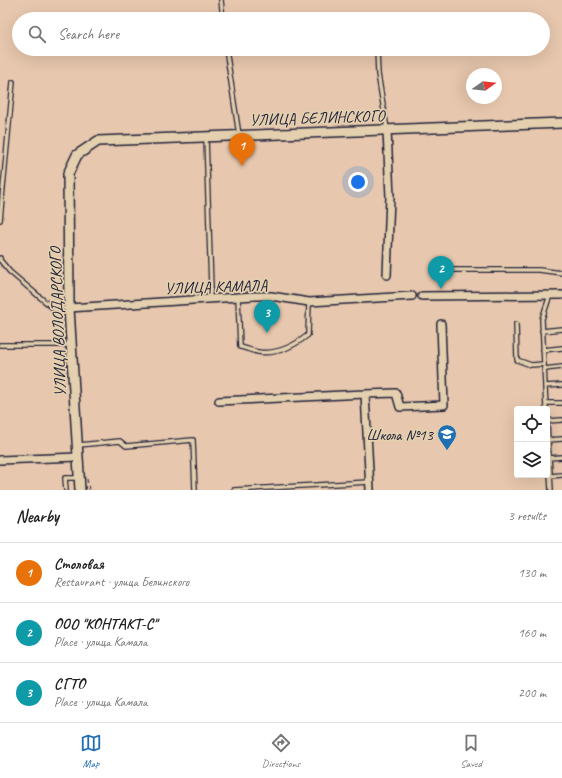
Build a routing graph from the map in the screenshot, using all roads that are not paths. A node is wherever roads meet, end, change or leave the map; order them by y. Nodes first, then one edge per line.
1 (221, 0) edge
2 (222, 12) edge
3 (227, 56) edge
4 (377, 56) edge
5 (13, 82) dead end
6 (562, 123) edge
7 (387, 130) junction
8 (239, 135) junction
9 (206, 136) junction
10 (78, 155) joint
11 (0, 220) edge
12 (0, 258) edge
13 (436, 270) dead end
14 (562, 273) edge
15 (387, 275) dead end
16 (550, 295) junction
17 (562, 295) edge
18 (412, 296) dead end
19 (422, 296) dead end
20 (238, 297) junction
21 (209, 299) junction
22 (309, 302) junction
23 (69, 308) junction
24 (441, 324) dead end
25 (516, 324) dead end
26 (562, 330) edge
27 (542, 331) junction
28 (0, 345) edge
29 (72, 345) junction
30 (562, 348) edge
31 (543, 350) junction
32 (544, 364) junction
33 (562, 367) edge
34 (544, 368) junction
35 (562, 385) edge
36 (545, 386) junction
37 (365, 394) junction
38 (219, 401) dead end
39 (546, 403) joint
40 (562, 403) edge
41 (562, 420) edge
42 (550, 422) edge
43 (562, 439) edge
44 (550, 440) edge
45 (78, 445) junction
46 (78, 457) junction
47 (562, 457) edge
48 (550, 458) edge
49 (0, 460) edge
50 (562, 475) edge
51 (550, 476) edge
52 (79, 478) junction
53 (550, 478) edge
54 (369, 482) junction
55 (66, 490) edge
56 (80, 490) edge
57 (195, 490) edge
58 (234, 490) edge
59 (370, 490) edge
60 (550, 490) edge

1 - 2 lane
3 - 8 lane
4 - 7 lane
5 - 11 lane
6 - 7 street, УЛИЦА БЕЛИНСКОГО
7 - 8 street, УЛИЦА БЕЛИНСКОГО
7 - 15 street
8 - 9 street, УЛИЦА БЕЛИНСКОГО
9 - 10 street, УЛИЦА БЕЛИНСКОГО
9 - 21 lane
10 - 23 street, УЛИЦА ВОЛОДАРСКОГО
12 - 23 lane
13 - 14 lane
16 - 17 street
16 - 19 street
16 - 27 lane
18 - 22 street, УЛИЦА КАМАЛА
20 - 21 street, УЛИЦА КАМАЛА
20 - 22 street, УЛИЦА КАМАЛА
20 - 22 lane
21 - 23 street, УЛИЦА КАМАЛА
23 - 29 street, УЛИЦА ВОЛОДАРСКОГО
24 - 37 street
25 - 32 lane
26 - 27 lane
27 - 31 lane
28 - 29 lane
29 - 45 street, УЛИЦА ВОЛОДАРСКОГО
30 - 31 lane
31 - 32 lane
32 - 34 lane
33 - 34 lane
34 - 36 lane
35 - 36 lane
36 - 39 lane
37 - 38 street
37 - 54 street
39 - 40 lane
41 - 42 lane
43 - 44 lane
45 - 46 street, УЛИЦА ВОЛОДАРСКОГО
45 - 57 lane
46 - 49 street
46 - 52 street, УЛИЦА ВОЛОДАРСКОГО
47 - 48 lane
50 - 51 lane
52 - 55 lane
52 - 56 street, УЛИЦА ВОЛОДАРСКОГО
53 - 60 lane
54 - 58 lane
54 - 59 street

